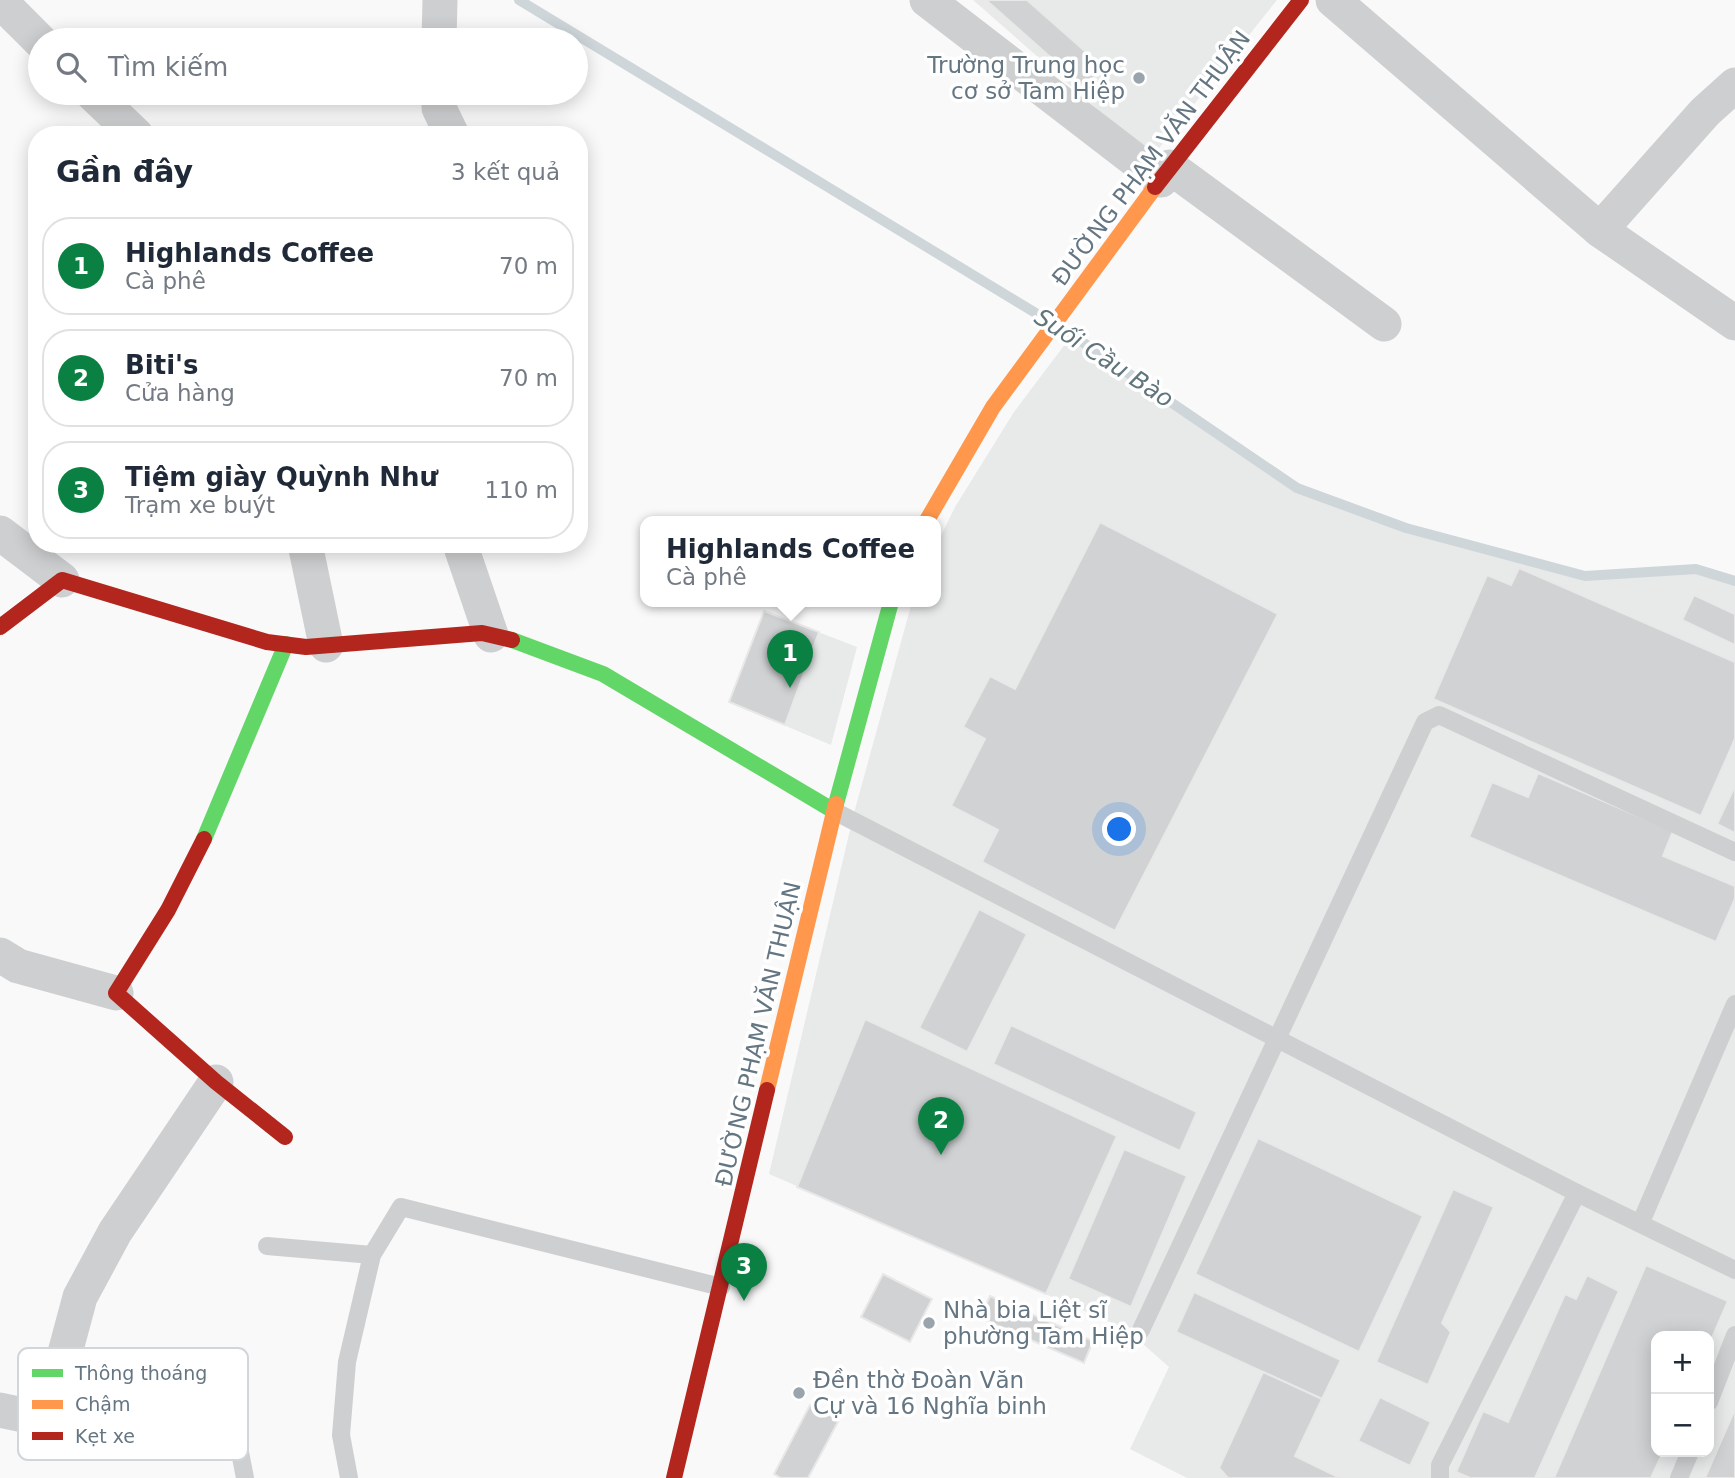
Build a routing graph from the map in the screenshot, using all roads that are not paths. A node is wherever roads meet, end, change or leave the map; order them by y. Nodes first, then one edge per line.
1 (440, 0) edge
2 (927, 0) edge
3 (1301, 0) edge
4 (1334, 0) edge
5 (0, 1) edge
6 (439, 28) edge
7 (28, 29) edge
8 (1735, 85) edge
9 (105, 105) edge
10 (439, 105) edge
11 (127, 126) edge
12 (448, 126) edge
13 (1165, 174) junction
14 (1600, 230) junction
15 (1735, 323) edge
16 (1384, 324) dead end
17 (929, 516) edge
18 (0, 533) edge
19 (307, 553) edge
20 (463, 553) edge
21 (62, 580) junction
22 (890, 607) edge
23 (0, 627) edge
24 (491, 635) junction
25 (286, 644) junction
26 (326, 645) junction
27 (834, 811) junction
28 (1735, 852) edge
29 (0, 955) edge
30 (116, 993) junction
31 (1735, 1004) edge
32 (1278, 1037) junction
33 (216, 1082) junction
34 (285, 1137) dead end
35 (1577, 1193) junction
36 (1641, 1222) junction
37 (267, 1247) dead end
38 (372, 1255) junction
39 (1735, 1269) edge
40 (721, 1287) junction
41 (1141, 1330) dead end
42 (1735, 1335) edge
43 (66, 1348) edge
44 (1712, 1394) edge
45 (0, 1410) edge
46 (18, 1414) edge
47 (1688, 1457) edge
48 (241, 1460) edge
49 (245, 1478) edge
50 (349, 1478) edge
51 (674, 1478) edge
52 (1440, 1478) edge
53 (1679, 1478) edge

1 - 6 street
2 - 13 street
3 - 13 street, ĐƯỜNG PHẠM VĂN THUẬN
4 - 14 street
5 - 7 street
8 - 14 street
9 - 11 street
10 - 12 street
13 - 16 street
13 - 17 street, ĐƯỜNG PHẠM VĂN THUẬN
14 - 15 street
18 - 21 street
19 - 26 street
20 - 24 street
21 - 23 street
21 - 25 street
22 - 27 street, ĐƯỜNG PHẠM VĂN THUẬN
24 - 26 street
24 - 27 street
25 - 26 street
25 - 30 street
27 - 32 lane
27 - 40 street, ĐƯỜNG PHẠM VĂN THUẬN
28 - 32 lane
29 - 30 street
30 - 33 street
31 - 36 lane
32 - 35 lane
32 - 41 lane
33 - 34 street
33 - 43 street
35 - 36 lane
35 - 52 lane
36 - 39 lane
37 - 38 lane
38 - 40 lane
38 - 50 lane
40 - 51 street, ĐƯỜNG PHẠM VĂN THUẬN
42 - 44 lane
45 - 46 street
47 - 53 lane
48 - 49 lane

